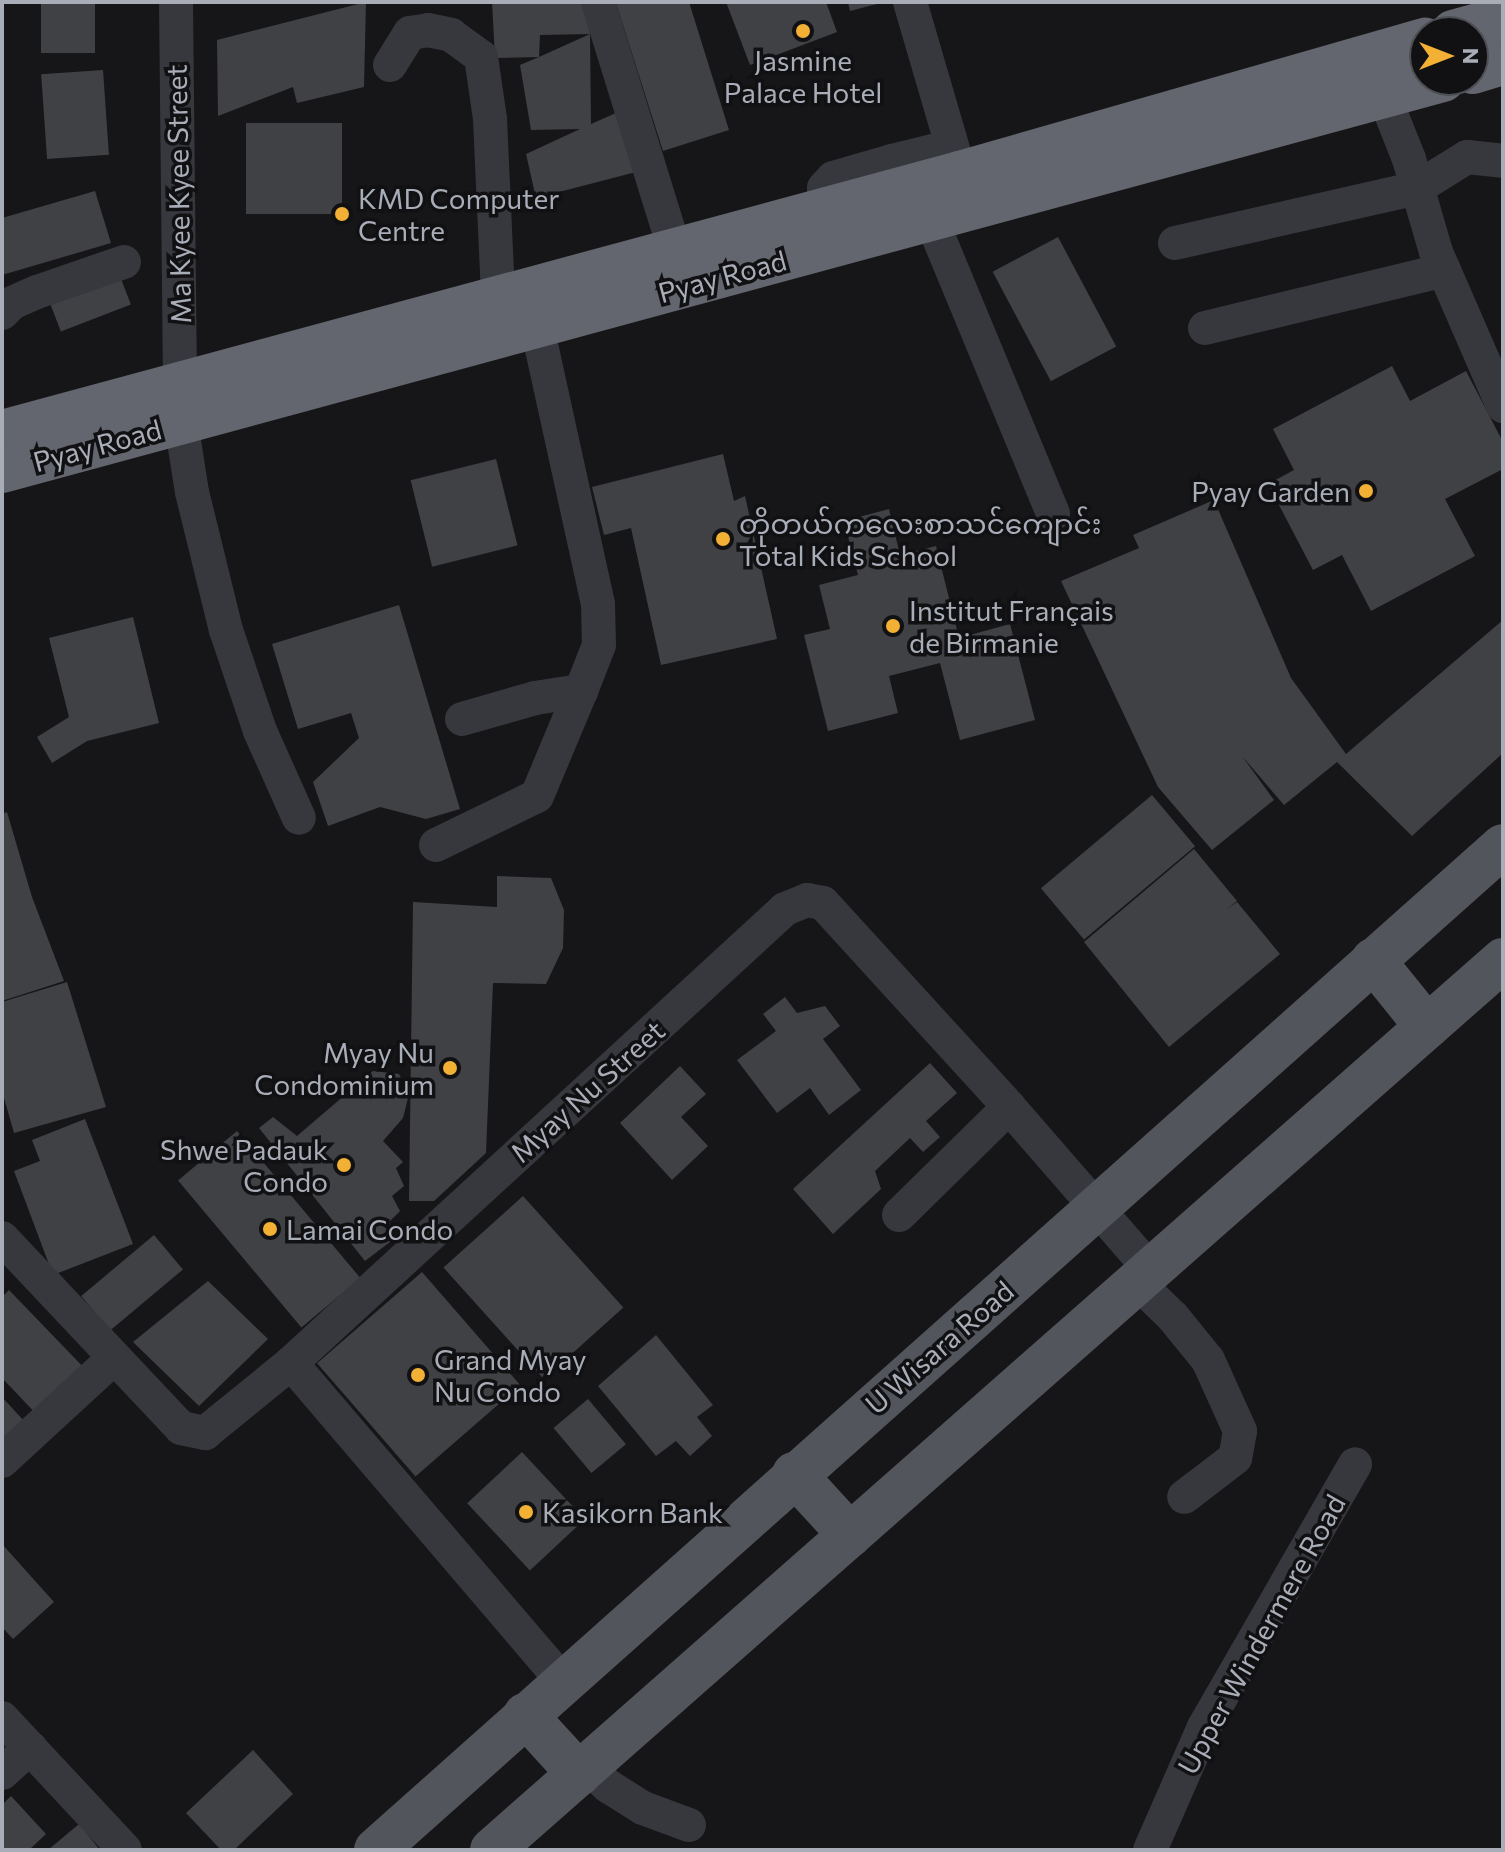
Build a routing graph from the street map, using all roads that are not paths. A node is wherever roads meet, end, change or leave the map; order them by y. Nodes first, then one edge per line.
1 (176, 2) edge
2 (598, 2) edge
3 (910, 2) edge
4 (1409, 45) edge
5 (390, 65) dead end
6 (1409, 89) edge
7 (1384, 96) junction
8 (1503, 161) edge
9 (960, 173) junction
10 (1417, 188) junction
11 (931, 219) junction
12 (1175, 243) dead end
13 (674, 248) junction
14 (124, 262) dead end
15 (1444, 270) junction
16 (498, 298) junction
17 (2, 313) edge
18 (537, 326) junction
19 (1205, 328) dead end
20 (180, 404) junction
21 (1503, 406) edge
22 (2, 432) edge
23 (2, 471) edge
24 (1053, 514) dead end
25 (581, 691) junction
26 (462, 719) dead end
27 (299, 818) dead end
28 (436, 845) dead end
29 (1503, 846) edge
30 (1373, 960) junction
31 (1503, 960) edge
32 (1427, 1027) junction
33 (1009, 1107) junction
34 (1097, 1207) junction
35 (899, 1215) dead end
36 (2, 1238) edge
37 (1143, 1276) junction
38 (113, 1359) junction
39 (291, 1363) junction
40 (2, 1461) edge
41 (1355, 1464) dead end
42 (794, 1474) junction
43 (1184, 1497) dead end
44 (850, 1535) junction
45 (563, 1682) junction
46 (525, 1715) junction
47 (2, 1718) edge
48 (30, 1748) junction
49 (583, 1770) junction
50 (2, 1773) edge
51 (689, 1825) dead end
52 (125, 1850) edge
53 (376, 1850) edge
54 (492, 1850) edge
55 (1150, 1850) edge

1 - 20 street, Ma Kyee Kyee Street
2 - 13 street
3 - 9 street
4 - 9 highway, Pyay Road
5 - 16 street
6 - 7 highway, Pyay Road
7 - 10 street
7 - 11 highway, Pyay Road
8 - 10 street
9 - 13 highway, Pyay Road
10 - 12 street
10 - 15 street
11 - 18 highway, Pyay Road
11 - 24 street
13 - 16 highway, Pyay Road
14 - 17 street
15 - 19 street
15 - 21 street
16 - 20 highway, Pyay Road
18 - 20 highway, Pyay Road
18 - 25 street
20 - 22 highway, Pyay Road
20 - 23 highway, Pyay Road
20 - 27 street, Ma Kyee Kyee Street
25 - 26 street
25 - 28 street
29 - 30 main road, U Wisara Road
30 - 32 main road
30 - 34 main road, U Wisara Road
31 - 32 main road
32 - 37 main road
33 - 34 street, Myay Nu Street
33 - 35 street
33 - 39 street, Myay Nu Street
34 - 37 street, Myay Nu Street
34 - 42 main road, U Wisara Road
36 - 38 street, Myay Nu Street
37 - 43 street, Myay Nu Street
37 - 44 main road
38 - 39 street, Myay Nu Street
38 - 40 street
39 - 45 street
41 - 55 street, Upper Windermere Road
42 - 44 main road
42 - 45 main road, U Wisara Road
44 - 49 main road
45 - 46 main road, U Wisara Road
46 - 49 main road
46 - 53 main road, U Wisara Road
47 - 48 street
48 - 50 street
48 - 52 street
49 - 51 street
49 - 54 main road

